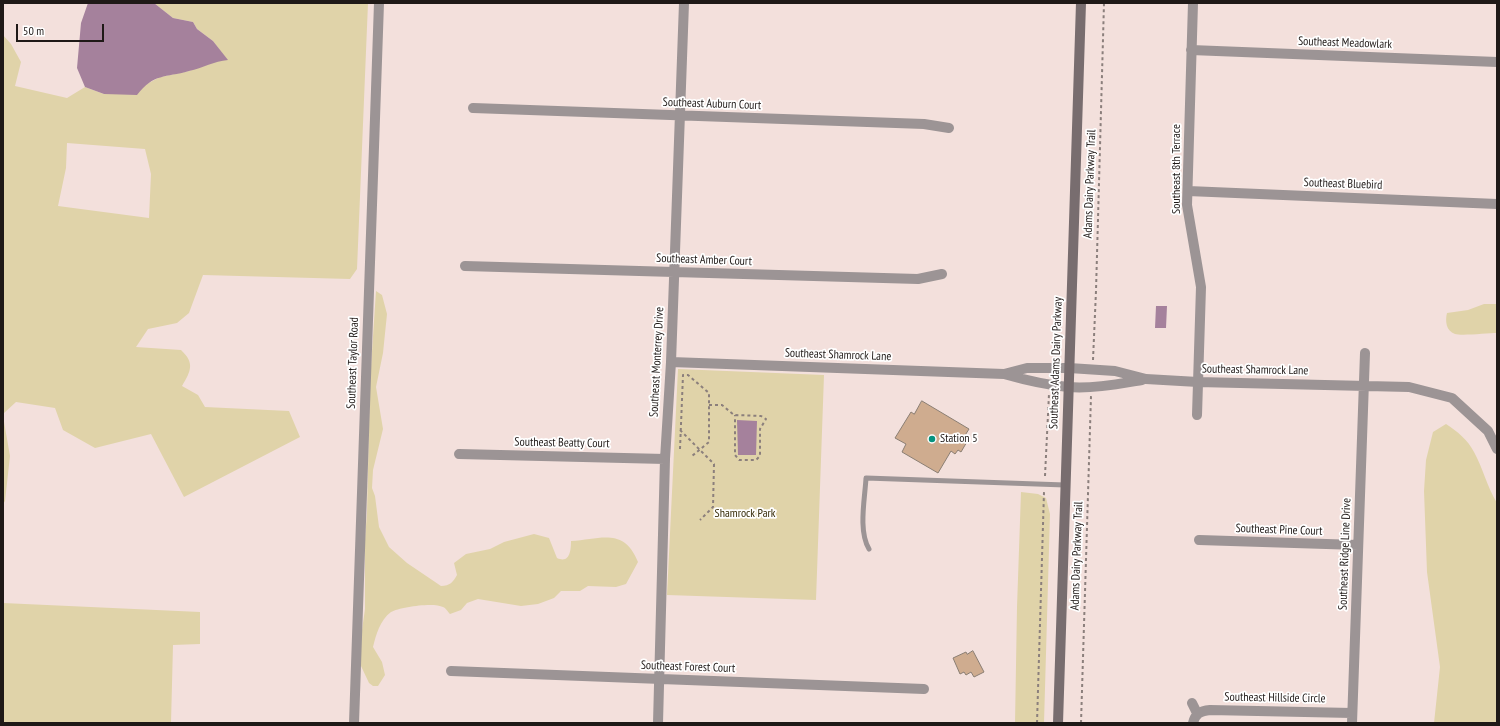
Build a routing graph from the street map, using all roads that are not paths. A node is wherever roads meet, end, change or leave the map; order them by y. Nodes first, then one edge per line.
1 (379, 3) edge
2 (684, 3) edge
3 (1081, 3) edge
4 (1193, 3) edge
5 (1192, 50) junction
6 (1497, 62) edge
7 (473, 108) dead end
8 (680, 116) junction
9 (949, 128) dead end
10 (1188, 191) junction
11 (1497, 204) edge
12 (465, 266) dead end
13 (674, 272) junction
14 (942, 274) dead end
15 (1365, 353) dead end
16 (671, 362) junction
17 (1069, 368) junction
18 (1004, 374) junction
19 (1146, 379) junction
20 (1198, 382) junction
21 (1364, 386) junction
22 (1069, 387) junction
23 (1197, 415) dead end
24 (1497, 449) edge
25 (459, 454) dead end
26 (665, 459) junction
27 (1066, 485) junction
28 (1199, 540) dead end
29 (1358, 545) junction
30 (869, 549) dead end
31 (451, 671) dead end
32 (660, 679) junction
33 (924, 689) dead end
34 (1192, 704) dead end
35 (1197, 713) junction
36 (1352, 718) edge
37 (354, 723) edge
38 (658, 723) edge
39 (1058, 723) edge
40 (1193, 723) edge

1 - 37 street, Southeast Taylor Road
2 - 8 street, Southeast Monterrey Drive
3 - 17 main road, Southeast Adams Dairy Parkway
4 - 5 street, Southeast 8th Terrace
5 - 6 street, Southeast Meadowlark
5 - 10 street, Southeast 8th Terrace
7 - 8 street, Southeast Auburn Court
8 - 9 street, Southeast Auburn Court
8 - 13 street, Southeast Monterrey Drive
10 - 11 street, Southeast Bluebird
10 - 20 street, Southeast 8th Terrace
12 - 13 street, Southeast Amber Court
13 - 14 street, Southeast Amber Court
13 - 16 street, Southeast Monterrey Drive
15 - 21 street
16 - 18 street, Southeast Shamrock Lane
16 - 26 street, Southeast Monterrey Drive
17 - 18 street, Southeast Shamrock Lane
17 - 19 street, Southeast Shamrock Lane
17 - 22 main road, Southeast Adams Dairy Parkway
18 - 22 street, Southeast Shamrock Lane
19 - 20 street, Southeast Shamrock Lane
19 - 22 street, Southeast Shamrock Lane
20 - 21 street, Southeast Shamrock Lane
20 - 23 street, Southeast 8th Terrace
21 - 24 street, Southeast Shamrock Lane
21 - 29 street, Southeast Ridge Line Drive
22 - 27 main road, Southeast Adams Dairy Parkway
25 - 26 street, Southeast Beatty Court
26 - 32 street, Southeast Monterrey Drive
27 - 30 lane
27 - 39 main road, Southeast Adams Dairy Parkway
28 - 29 street, Southeast Pine Court
29 - 36 street, Southeast Ridge Line Drive
31 - 32 street, Southeast Forest Court
32 - 33 street, Southeast Forest Court
32 - 38 street, Southeast Monterrey Drive
34 - 35 street
35 - 36 street, Southeast Hillside Circle
35 - 40 street

